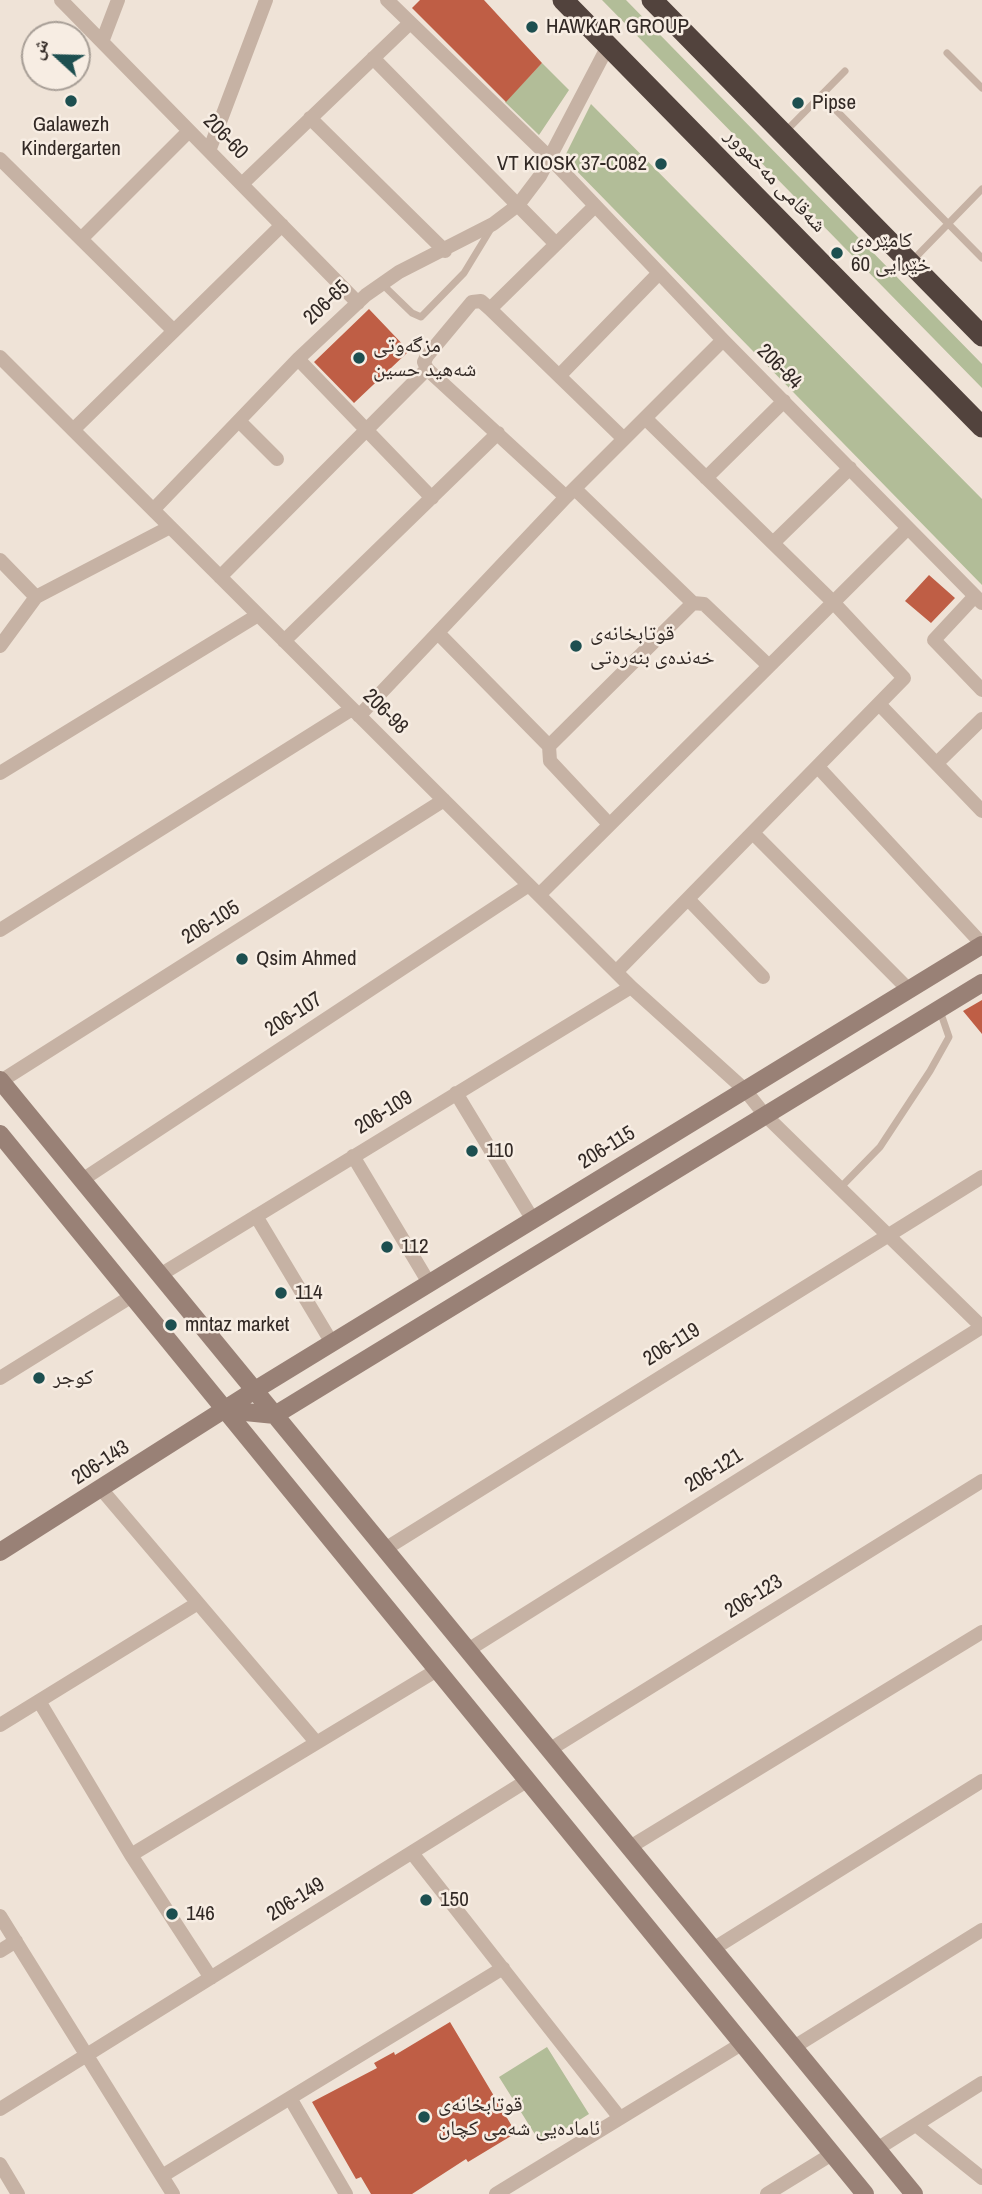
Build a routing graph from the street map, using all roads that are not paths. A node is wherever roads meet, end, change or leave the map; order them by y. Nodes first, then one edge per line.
1 (61, 0) edge
2 (118, 0) edge
3 (266, 0) edge
4 (387, 0) edge
5 (563, 0) edge
6 (653, 0) edge
7 (410, 23) junction
8 (102, 42) junction
9 (608, 46) junction
10 (947, 53) dead end
11 (373, 58) junction
12 (845, 71) dead end
13 (982, 88) edge
14 (821, 95) junction
15 (310, 118) junction
16 (190, 131) junction
17 (784, 133) junction
18 (209, 151) junction
19 (549, 157) junction
20 (0, 159) edge
21 (242, 184) junction
22 (982, 189) edge
23 (518, 205) junction
24 (596, 206) junction
25 (494, 224) junction
26 (948, 224) junction
27 (282, 225) junction
28 (81, 239) junction
29 (556, 244) junction
30 (444, 251) junction
31 (982, 258) edge
32 (910, 262) junction
33 (659, 273) junction
34 (382, 284) junction
35 (358, 303) junction
36 (491, 309) junction
37 (174, 331) junction
38 (982, 336) edge
39 (723, 340) junction
40 (0, 357) edge
41 (298, 359) junction
42 (427, 363) junction
43 (559, 376) junction
44 (784, 401) junction
45 (645, 418) junction
46 (239, 421) junction
47 (982, 426) edge
48 (73, 430) junction
49 (367, 431) junction
50 (498, 433) junction
51 (624, 439) junction
52 (277, 459) dead end
53 (850, 468) junction
54 (706, 478) junction
55 (571, 493) junction
56 (432, 498) junction
57 (153, 510) junction
58 (170, 527) junction
59 (908, 527) junction
60 (773, 543) junction
61 (0, 560) edge
62 (220, 577) junction
63 (36, 597) junction
64 (978, 599) edge
65 (832, 601) junction
66 (693, 603) junction
67 (258, 615) junction
68 (439, 634) junction
69 (284, 641) junction
70 (0, 646) edge
71 (768, 665) junction
72 (982, 691) edge
73 (880, 704) junction
74 (356, 712) junction
75 (982, 719) edge
76 (549, 746) junction
77 (937, 764) junction
78 (818, 767) junction
79 (0, 773) edge
80 (444, 800) junction
81 (982, 811) edge
82 (608, 823) junction
83 (752, 833) junction
84 (534, 890) junction
85 (688, 899) junction
86 (0, 930) edge
87 (982, 945) edge
88 (616, 972) junction
89 (763, 978) dead end
90 (982, 983) edge
91 (631, 987) junction
92 (909, 990) junction
93 (940, 1009) junction
94 (0, 1081) edge
95 (745, 1090) junction
96 (456, 1093) junction
97 (764, 1114) junction
98 (0, 1134) edge
99 (353, 1156) junction
100 (982, 1177) edge
101 (82, 1180) junction
102 (839, 1188) junction
103 (256, 1216) junction
104 (533, 1220) junction
105 (889, 1235) junction
106 (160, 1275) junction
107 (429, 1283) junction
108 (132, 1296) junction
109 (982, 1327) edge
110 (332, 1343) junction
111 (3, 1372) edge
112 (255, 1390) junction
113 (225, 1410) junction
114 (275, 1415) junction
115 (982, 1481) edge
116 (102, 1490) junction
117 (385, 1549) junction
118 (0, 1552) edge
119 (198, 1603) junction
120 (982, 1632) edge
121 (468, 1650) junction
122 (438, 1670) junction
123 (39, 1701) junction
124 (0, 1725) edge
125 (316, 1742) junction
126 (549, 1749) junction
127 (528, 1780) junction
128 (982, 1781) edge
129 (629, 1847) junction
130 (411, 1853) junction
131 (131, 1855) junction
132 (0, 1916) edge
133 (982, 1930) edge
134 (16, 1941) junction
135 (713, 1949) junction
136 (0, 1951) edge
137 (503, 1968) junction
138 (211, 1978) junction
139 (743, 2043) junction
140 (794, 2048) junction
141 (87, 2055) junction
142 (982, 2083) edge
143 (290, 2098) junction
144 (0, 2109) edge
145 (620, 2118) junction
146 (916, 2125) junction
147 (877, 2149) junction
148 (832, 2154) junction
149 (0, 2164) edge
150 (162, 2176) junction
151 (982, 2178) edge
152 (18, 2194) edge
153 (173, 2194) edge
154 (346, 2194) edge
155 (496, 2194) edge
156 (767, 2194) edge
157 (865, 2194) edge
158 (914, 2194) edge

1 - 8 street, 206-60
2 - 8 street
3 - 18 street
4 - 7 street, 206-84
5 - 9 highway, شەقامی مەخموور
6 - 17 highway, شەقامی مەخموور
7 - 11 street
7 - 19 street, 206-84
8 - 16 street, 206-60
9 - 19 street, 206-65
9 - 47 highway, شەقامی مەخموور
10 - 13 lane
11 - 15 street
11 - 23 street
12 - 14 lane
14 - 17 lane
14 - 26 lane
15 - 21 street
15 - 30 street
16 - 18 street, 206-60
16 - 28 street
17 - 32 highway, شەقامی مەخموور
18 - 21 street, 206-60
19 - 23 street, 206-65
19 - 24 street, 206-84
20 - 28 street
21 - 27 street, 206-60
22 - 26 lane
23 - 25 street, 206-65
23 - 29 street
24 - 29 street
24 - 33 street, 206-84
25 - 30 street, 206-65
25 - 34 lane
26 - 31 lane
26 - 32 lane
27 - 35 street, 206-60
27 - 37 street
28 - 37 street
29 - 36 street
30 - 34 street, 206-65
32 - 38 highway, شەقامی مەخموور
33 - 39 street, 206-84
33 - 43 street
34 - 35 street, 206-65
35 - 41 street, 206-65
36 - 42 street
36 - 43 street
37 - 48 street
39 - 44 street, 206-84
39 - 45 street
40 - 48 street, 206-98
41 - 46 street, 206-65
41 - 49 street
42 - 49 street
42 - 50 street
43 - 51 street
44 - 53 street, 206-84
44 - 54 street
45 - 51 street
45 - 54 street
46 - 52 street
46 - 57 street, 206-65
48 - 57 street, 206-98
49 - 56 street
49 - 62 street
50 - 55 street
50 - 56 street
51 - 55 street
53 - 59 street, 206-84
53 - 60 street
54 - 60 street
55 - 66 street
55 - 68 street
56 - 69 street
57 - 58 street, 206-98
58 - 62 street, 206-98
58 - 63 street
59 - 64 street, 206-84
59 - 65 street, 206-107
60 - 65 street
61 - 63 street
62 - 67 street, 206-98
63 - 70 street
64 - 72 street
65 - 71 street, 206-107
65 - 73 street
66 - 71 street
66 - 76 street
67 - 69 street, 206-98
67 - 79 street
68 - 74 street
68 - 76 street
69 - 74 street, 206-98
71 - 82 street, 206-107
73 - 77 street
73 - 78 street
74 - 80 street, 206-98
74 - 86 street
75 - 77 street
76 - 82 street
77 - 81 street
78 - 83 street
78 - 87 street
80 - 84 street, 206-98
80 - 94 street, 206-105
82 - 84 street, 206-107
83 - 85 street
83 - 92 street
84 - 88 street, 206-98
84 - 101 street, 206-107
85 - 88 street
85 - 89 street
87 - 92 street, 206-115
88 - 91 street, 206-98
90 - 93 street
91 - 95 street, 206-98
91 - 96 street, 206-109
92 - 95 street, 206-115
93 - 97 street
93 - 102 lane
94 - 101 street
95 - 97 street, 206-98
95 - 104 street, 206-115
96 - 99 street, 206-109
96 - 104 street
97 - 102 street, 206-98
97 - 114 street
98 - 108 street
99 - 103 street, 206-109
99 - 107 street
100 - 105 street, 206-119
101 - 106 street
102 - 105 street, 206-98
103 - 106 street, 206-109
103 - 110 street
104 - 107 street, 206-115
105 - 109 street, 206-98
105 - 117 street, 206-119
106 - 112 street
107 - 110 street, 206-115
108 - 111 street
108 - 113 street
109 - 121 street, 206-121
110 - 112 street, 206-115
112 - 113 street, 206-143
112 - 114 street
113 - 114 street
113 - 116 street, 206-143
113 - 122 street
114 - 117 street
115 - 126 street, 206-123
116 - 118 street, 206-143
116 - 119 street
117 - 121 street
119 - 123 street
119 - 125 street
120 - 129 street
121 - 126 street
122 - 125 street
122 - 127 street
123 - 124 street
123 - 131 street
125 - 131 street
126 - 129 street
127 - 130 street, 206-149
127 - 139 street
128 - 135 street
129 - 135 street
130 - 137 street
130 - 138 street, 206-149
131 - 138 street
132 - 134 street
133 - 140 street
134 - 136 street
134 - 141 street
135 - 140 street
137 - 143 street
137 - 145 street
138 - 141 street, 206-149
139 - 145 street
139 - 148 street
140 - 147 street
141 - 144 street, 206-149
141 - 150 street
142 - 146 street
143 - 150 street
143 - 154 street
145 - 155 street
146 - 147 street
146 - 151 street
147 - 158 street
148 - 156 street
148 - 157 street
149 - 152 street
150 - 153 street

